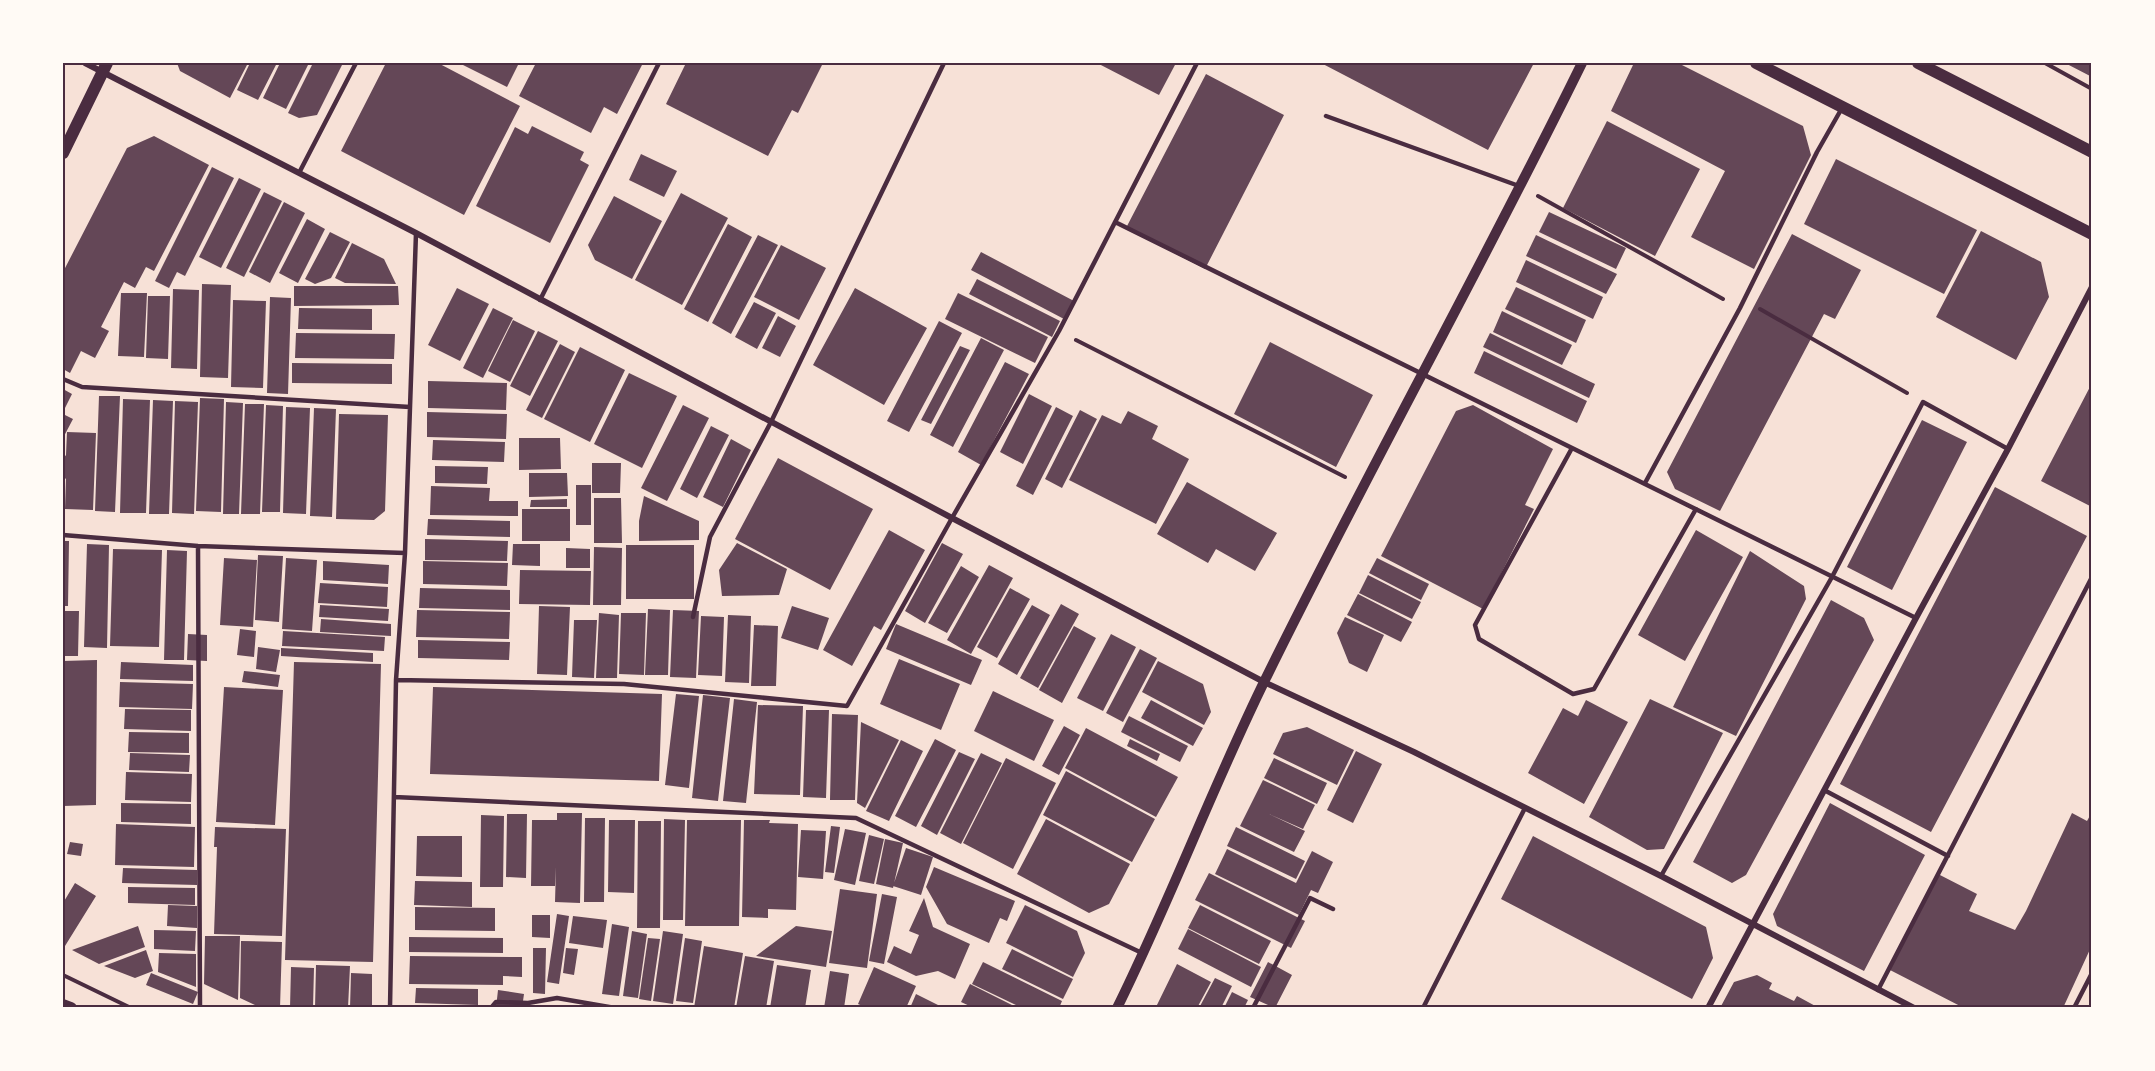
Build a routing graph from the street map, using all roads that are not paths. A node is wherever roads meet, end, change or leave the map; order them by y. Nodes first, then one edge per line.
1 (85, 63) edge
2 (356, 63) edge
3 (659, 63) edge
4 (944, 63) edge
5 (1197, 63) edge
6 (1582, 63) edge
7 (1756, 63) edge
8 (1918, 63) edge
9 (105, 68) edge
10 (1843, 106) junction
11 (1326, 116) dead end
12 (2092, 152) edge
13 (63, 153) edge
14 (299, 172) junction
15 (1522, 187) junction
16 (1115, 222) junction
17 (416, 233) junction
18 (2092, 234) edge
19 (2092, 287) edge
20 (540, 300) junction
21 (1422, 375) junction
22 (63, 379) edge
23 (410, 407) junction
24 (771, 422) junction
25 (1572, 448) junction
26 (2008, 449) junction
27 (1645, 483) junction
28 (1696, 509) junction
29 (951, 518) junction
30 (63, 535) edge
31 (198, 546) junction
32 (405, 553) junction
33 (1832, 577) junction
34 (2092, 578) edge
35 (693, 617) dead end
36 (1916, 618) junction
37 (396, 680) junction
38 (1264, 682) junction
39 (1824, 790) junction
40 (394, 797) junction
41 (1525, 808) junction
42 (1948, 856) junction
43 (1661, 876) junction
44 (1333, 909) dead end
45 (1753, 924) junction
46 (1144, 954) junction
47 (2092, 973) edge
48 (1878, 990) junction
49 (63, 1005) edge
50 (528, 1006) edge
51 (71, 1008) edge
52 (201, 1008) edge
53 (390, 1008) edge
54 (491, 1008) edge
55 (615, 1008) edge
56 (1117, 1008) edge
57 (1252, 1008) edge
58 (1422, 1008) edge
59 (1708, 1008) edge
60 (1914, 1008) edge
61 (2074, 1008) edge

1 - 9 street
2 - 14 lane
3 - 20 lane
4 - 24 lane
5 - 16 lane
6 - 15 street
7 - 10 main road
8 - 12 main road
9 - 13 main road
9 - 14 street
10 - 18 main road
10 - 27 lane
11 - 15 lane
14 - 17 street
15 - 21 street
16 - 21 lane
16 - 29 lane
17 - 20 street
17 - 23 lane
19 - 26 street
20 - 24 street
21 - 25 lane
21 - 38 street
22 - 23 lane
23 - 32 lane
24 - 29 street
24 - 35 lane
25 - 27 lane
25 - 28 lane
26 - 33 lane
26 - 36 street
27 - 28 lane
28 - 33 lane
29 - 37 lane
29 - 38 street
30 - 31 lane
31 - 32 lane
31 - 52 lane
32 - 37 lane
33 - 36 lane
33 - 43 lane
34 - 42 lane
36 - 39 street
37 - 40 lane
38 - 41 street
38 - 46 street
39 - 42 lane
39 - 45 street
40 - 46 lane
40 - 53 lane
41 - 43 street
41 - 58 lane
42 - 48 lane
43 - 45 street
44 - 57 lane
45 - 48 street
45 - 59 street
46 - 56 street
47 - 61 lane
48 - 60 street
49 - 51 main road
50 - 54 lane
50 - 55 lane

